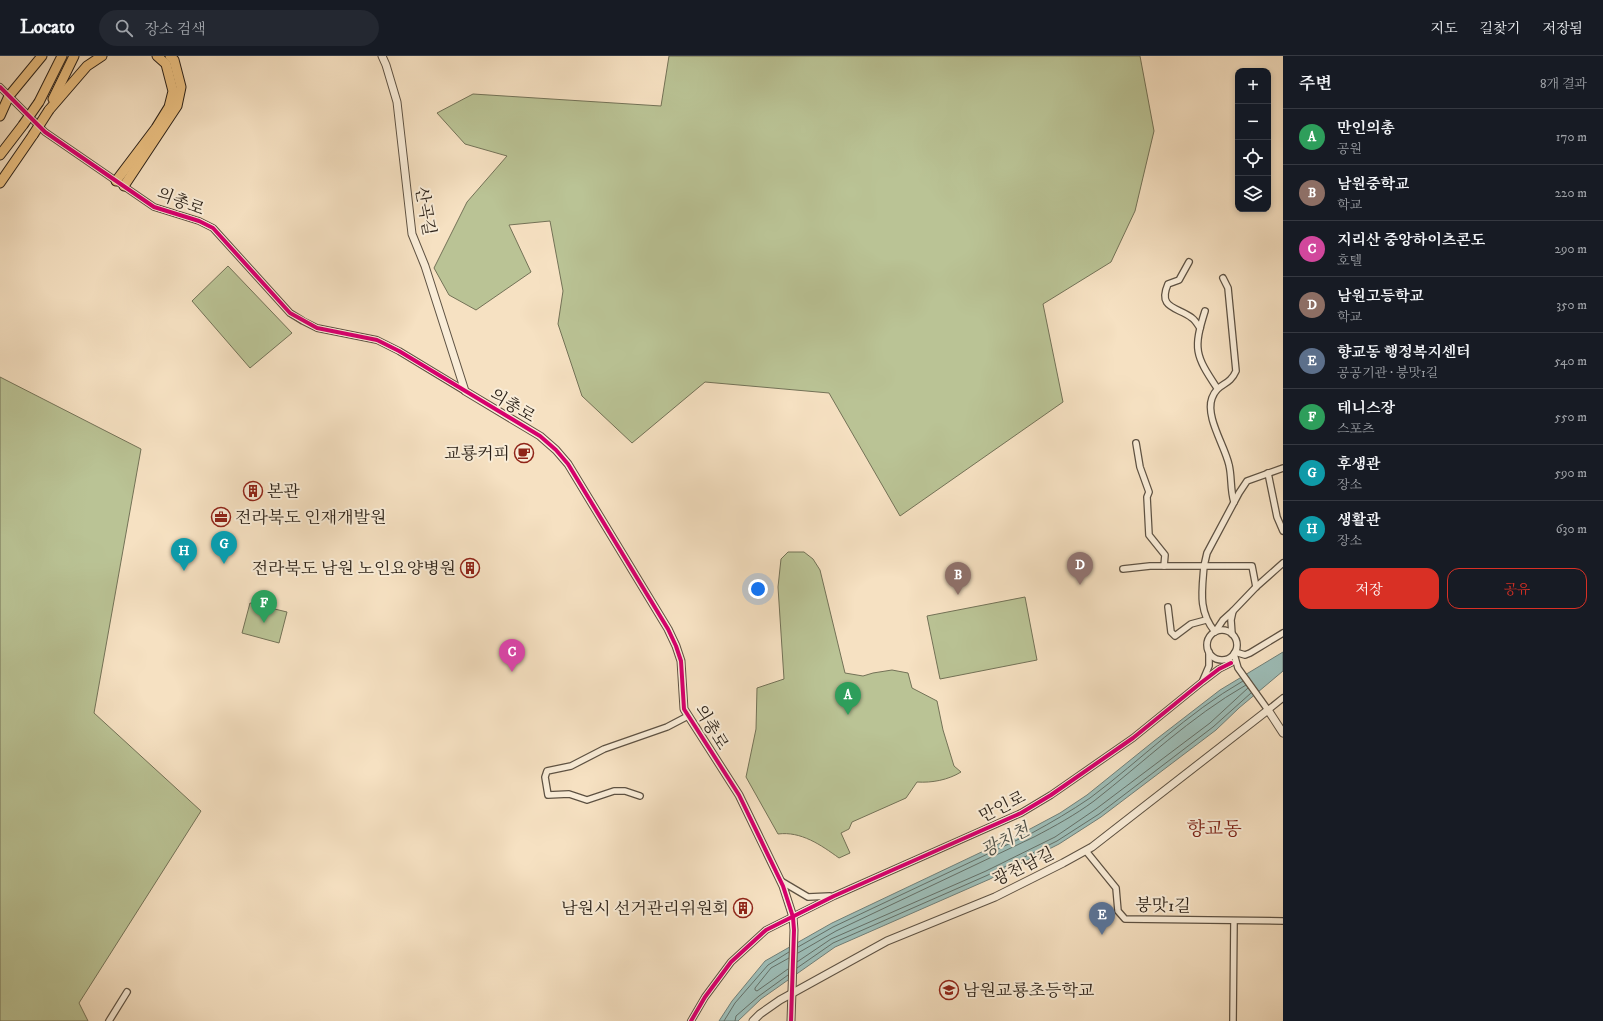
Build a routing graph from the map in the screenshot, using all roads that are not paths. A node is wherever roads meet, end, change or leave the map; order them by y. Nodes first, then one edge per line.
1 (42, 56) edge
2 (62, 56) edge
3 (74, 56) edge
4 (102, 56) edge
5 (157, 56) edge
6 (170, 56) edge
7 (382, 56) edge
8 (0, 87) edge
9 (9, 96) junction
10 (49, 110) junction
11 (0, 116) edge
12 (0, 154) edge
13 (0, 183) edge
14 (120, 184) junction
15 (1189, 262) dead end
16 (1223, 278) dead end
17 (1205, 311) dead end
18 (1200, 328) junction
19 (1217, 388) junction
20 (465, 391) junction
21 (1136, 443) dead end
22 (1283, 468) edge
23 (1268, 473) junction
24 (1234, 502) junction
25 (1283, 531) edge
26 (1283, 562) edge
27 (1164, 566) junction
28 (1204, 566) junction
29 (1123, 569) dead end
30 (1256, 587) junction
31 (1168, 607) dead end
32 (1233, 611) junction
33 (1206, 620) junction
34 (1215, 632) junction
35 (1283, 632) edge
36 (1232, 634) junction
37 (1235, 651) junction
38 (1209, 652) junction
39 (1224, 659) junction
40 (1231, 663) junction
41 (1238, 668) junction
42 (1219, 669) junction
43 (1202, 682) junction
44 (1283, 698) edge
45 (1266, 708) junction
46 (688, 716) junction
47 (1283, 733) edge
48 (640, 796) dead end
49 (1086, 850) junction
50 (780, 880) junction
51 (834, 896) junction
52 (793, 917) junction
53 (1234, 921) junction
54 (1283, 921) edge
55 (792, 990) junction
56 (127, 992) dead end
57 (109, 1021) edge
58 (691, 1021) edge
59 (753, 1021) edge
60 (791, 1021) edge
61 (1234, 1021) edge

1 - 9 highway
2 - 12 highway, bridge
3 - 10 highway
4 - 10 highway
5 - 14 highway
6 - 14 highway
7 - 20 street, 산곡길
8 - 9 street, 의총로
9 - 11 highway
9 - 14 street, 의총로
10 - 13 highway, bridge
14 - 20 street, 의총로
15 - 18 street
16 - 19 street
17 - 18 street
18 - 19 street
19 - 24 street
20 - 46 street, 의총로
21 - 27 street
22 - 23 street
23 - 24 street
23 - 25 street
24 - 28 street
26 - 30 street
27 - 28 street
27 - 29 street
28 - 30 street
28 - 33 street
30 - 32 street
31 - 33 street
32 - 34 street
32 - 36 street
33 - 34 street
34 - 36 street
34 - 38 street
35 - 37 street
36 - 37 street
37 - 39 street
37 - 41 street
38 - 39 street
38 - 43 street
39 - 40 street
39 - 42 street
40 - 41 street
40 - 42 street, 만인로
41 - 45 street
42 - 43 street, 만인로
43 - 51 street, 만인로
44 - 45 street, 광천남길
45 - 47 street
45 - 49 street, 광천남길
46 - 48 street
46 - 50 street, 의총로
49 - 53 street, 붕맛1길
49 - 55 street, 광천남길
50 - 51 street
50 - 52 street, 의총로
51 - 52 street, 만인로
52 - 55 street, 의총로
52 - 58 street, 만인로
53 - 54 street, 붕맛1길
53 - 61 street
55 - 59 street, 광천남길
55 - 60 street
56 - 57 street

